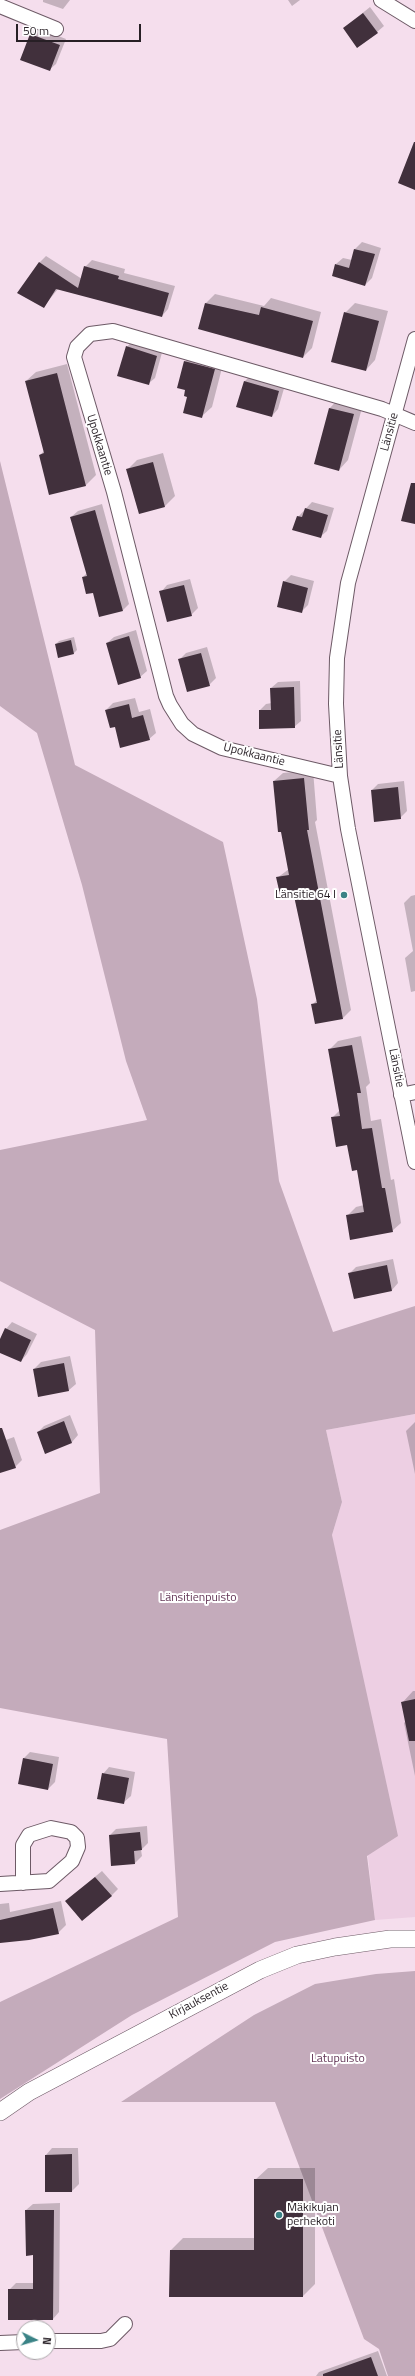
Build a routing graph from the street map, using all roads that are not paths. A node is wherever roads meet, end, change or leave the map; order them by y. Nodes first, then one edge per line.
1 (381, 0) edge
2 (0, 6) edge
3 (415, 21) edge
4 (56, 29) dead end
5 (415, 339) edge
6 (395, 414) junction
7 (415, 423) edge
8 (340, 776) junction
9 (408, 1094) edge
10 (415, 1162) edge
11 (23, 1882) junction
12 (0, 1884) edge
13 (415, 1939) edge
14 (0, 2112) edge
15 (125, 2324) dead end
16 (56, 2341) edge
17 (16, 2342) edge
18 (0, 2343) edge

1 - 3 street
2 - 4 street
5 - 6 street, Länsitie
6 - 7 street, Upokkaantie
6 - 8 street, Länsitie
6 - 8 street, Upokkaantie
8 - 9 street, Länsitie
9 - 10 street, Länsitie
11 - 11 street
11 - 12 street
13 - 14 street, Kirjauksentie
15 - 16 street
17 - 18 street

